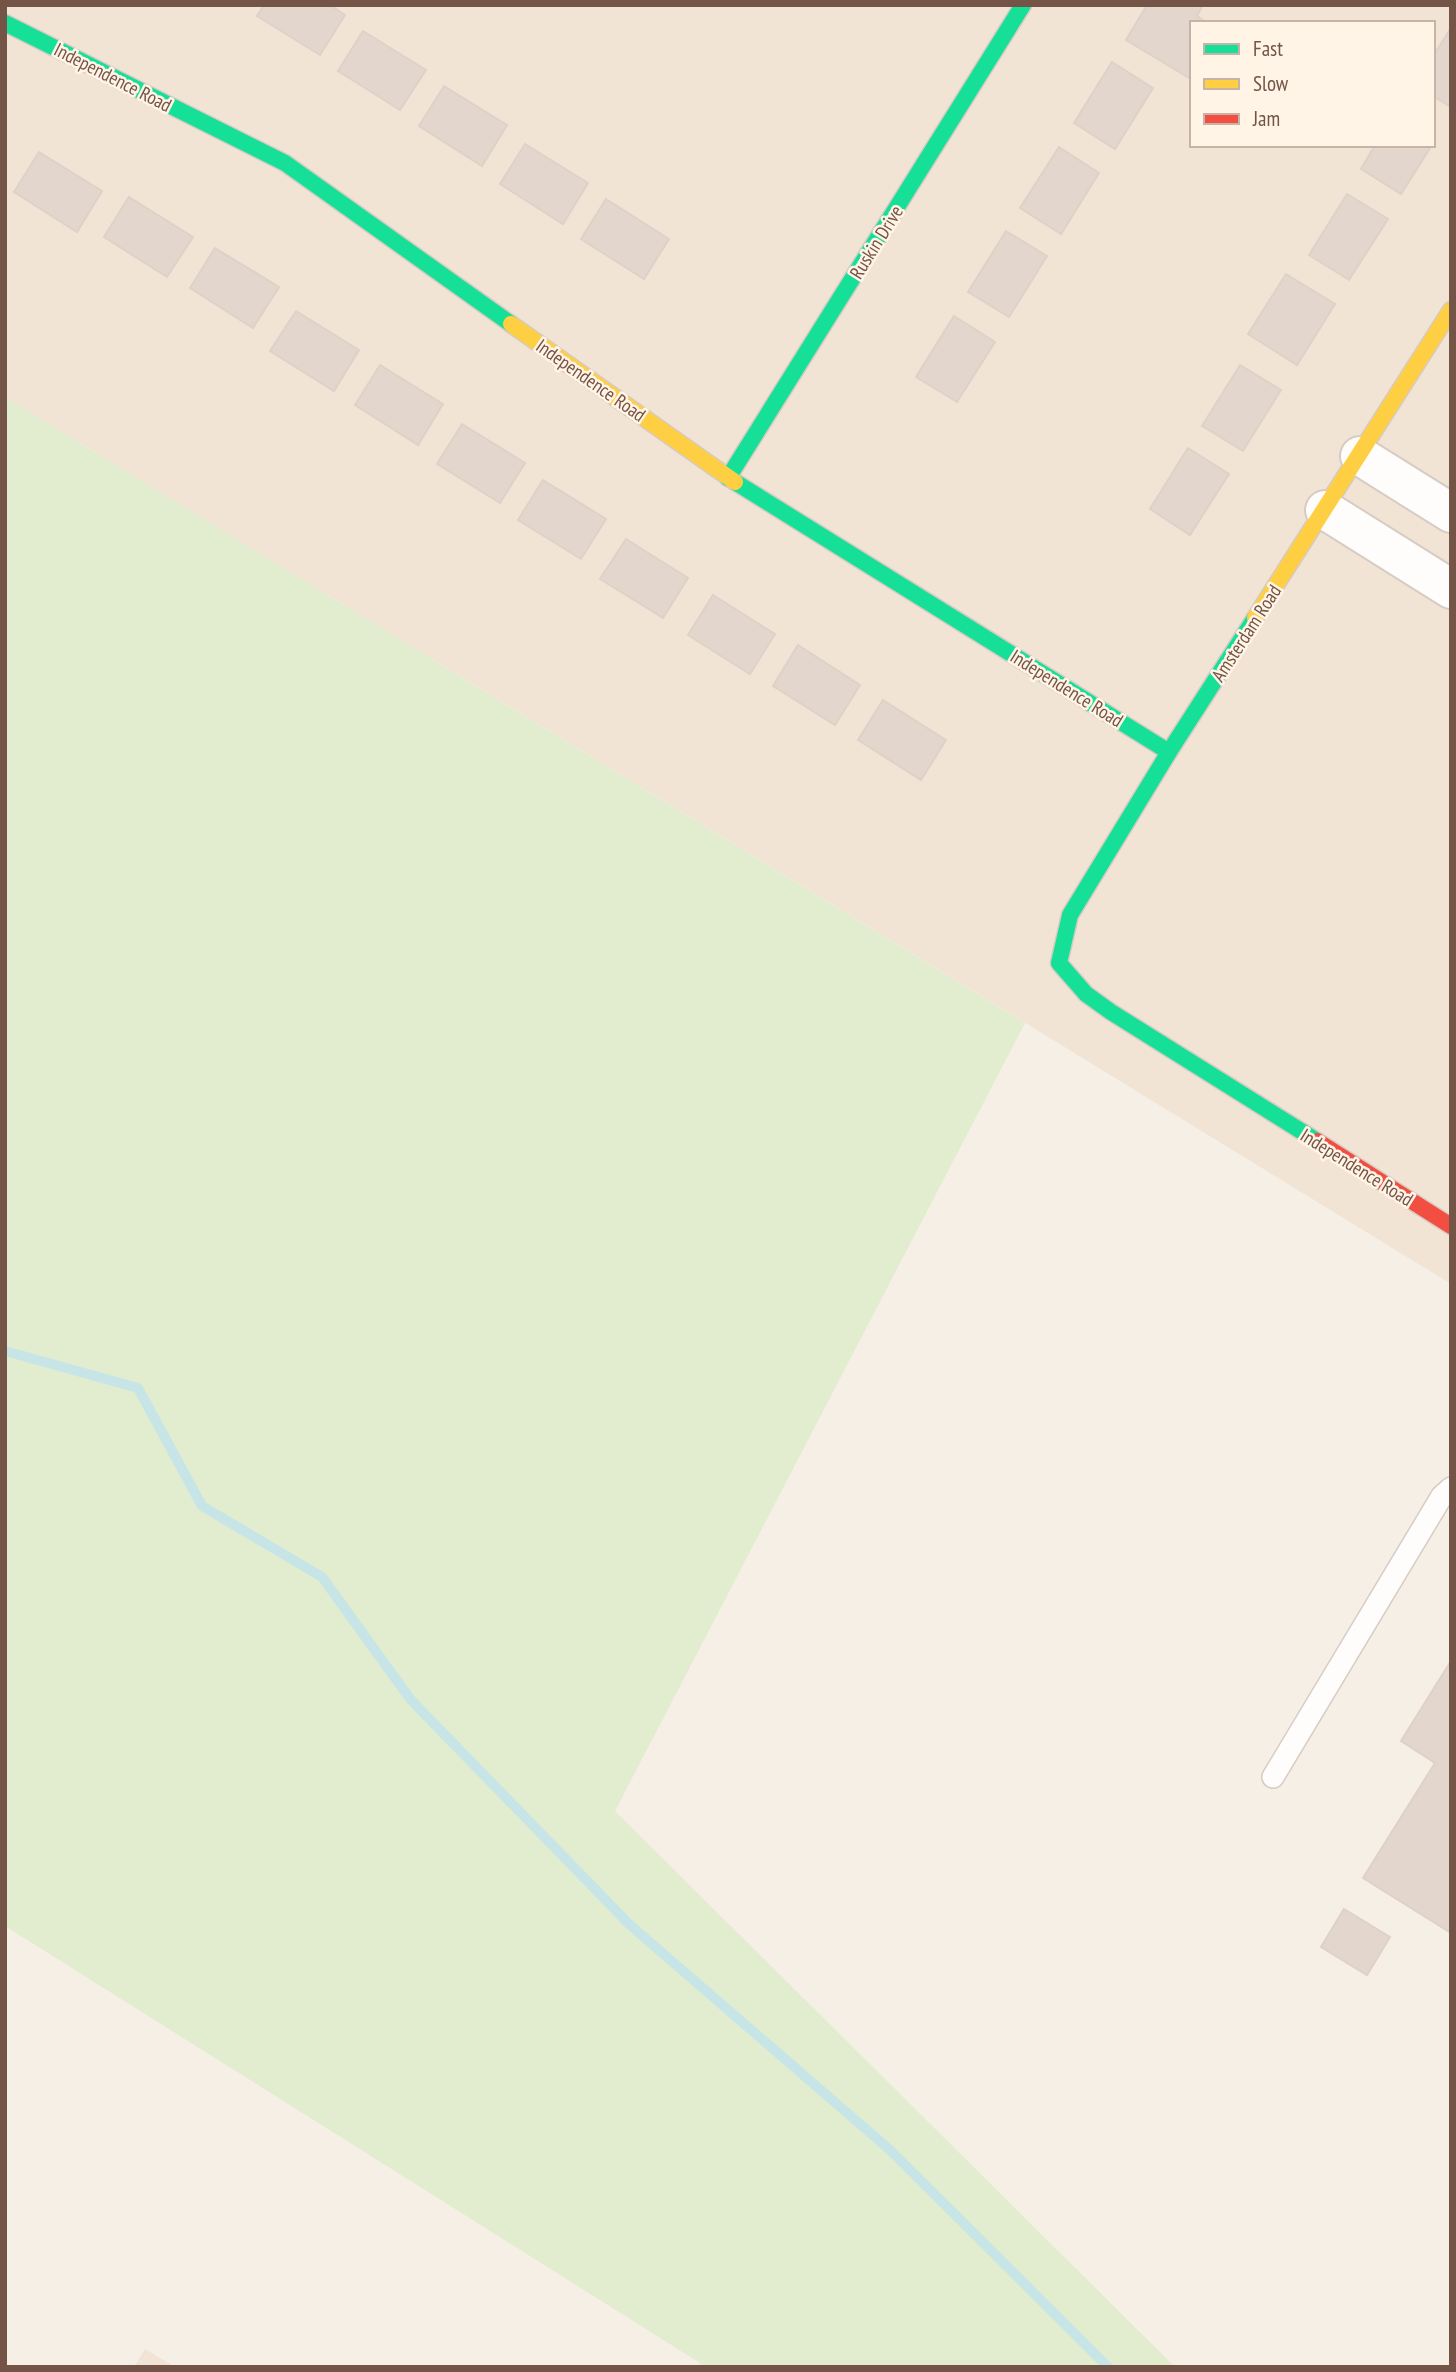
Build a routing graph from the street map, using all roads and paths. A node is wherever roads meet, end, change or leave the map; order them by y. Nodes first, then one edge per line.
1 (1023, 5) edge
2 (5, 23) edge
3 (1451, 310) edge
4 (1360, 456) junction
5 (728, 478) junction
6 (1325, 510) junction
7 (1451, 513) edge
8 (1451, 589) edge
9 (1169, 752) junction
10 (1059, 963) joint
11 (1451, 1226) edge
12 (1451, 1488) edge
13 (1273, 1777) dead end

1 - 5 street, Ruskin Drive
2 - 5 street, Independence Road
3 - 4 street, Amsterdam Road
4 - 6 street, Amsterdam Road
4 - 7 street
5 - 9 street, Independence Road
6 - 8 street
6 - 9 street, Amsterdam Road
9 - 10 street, Amsterdam Road
10 - 11 street, Independence Road
12 - 13 lane

